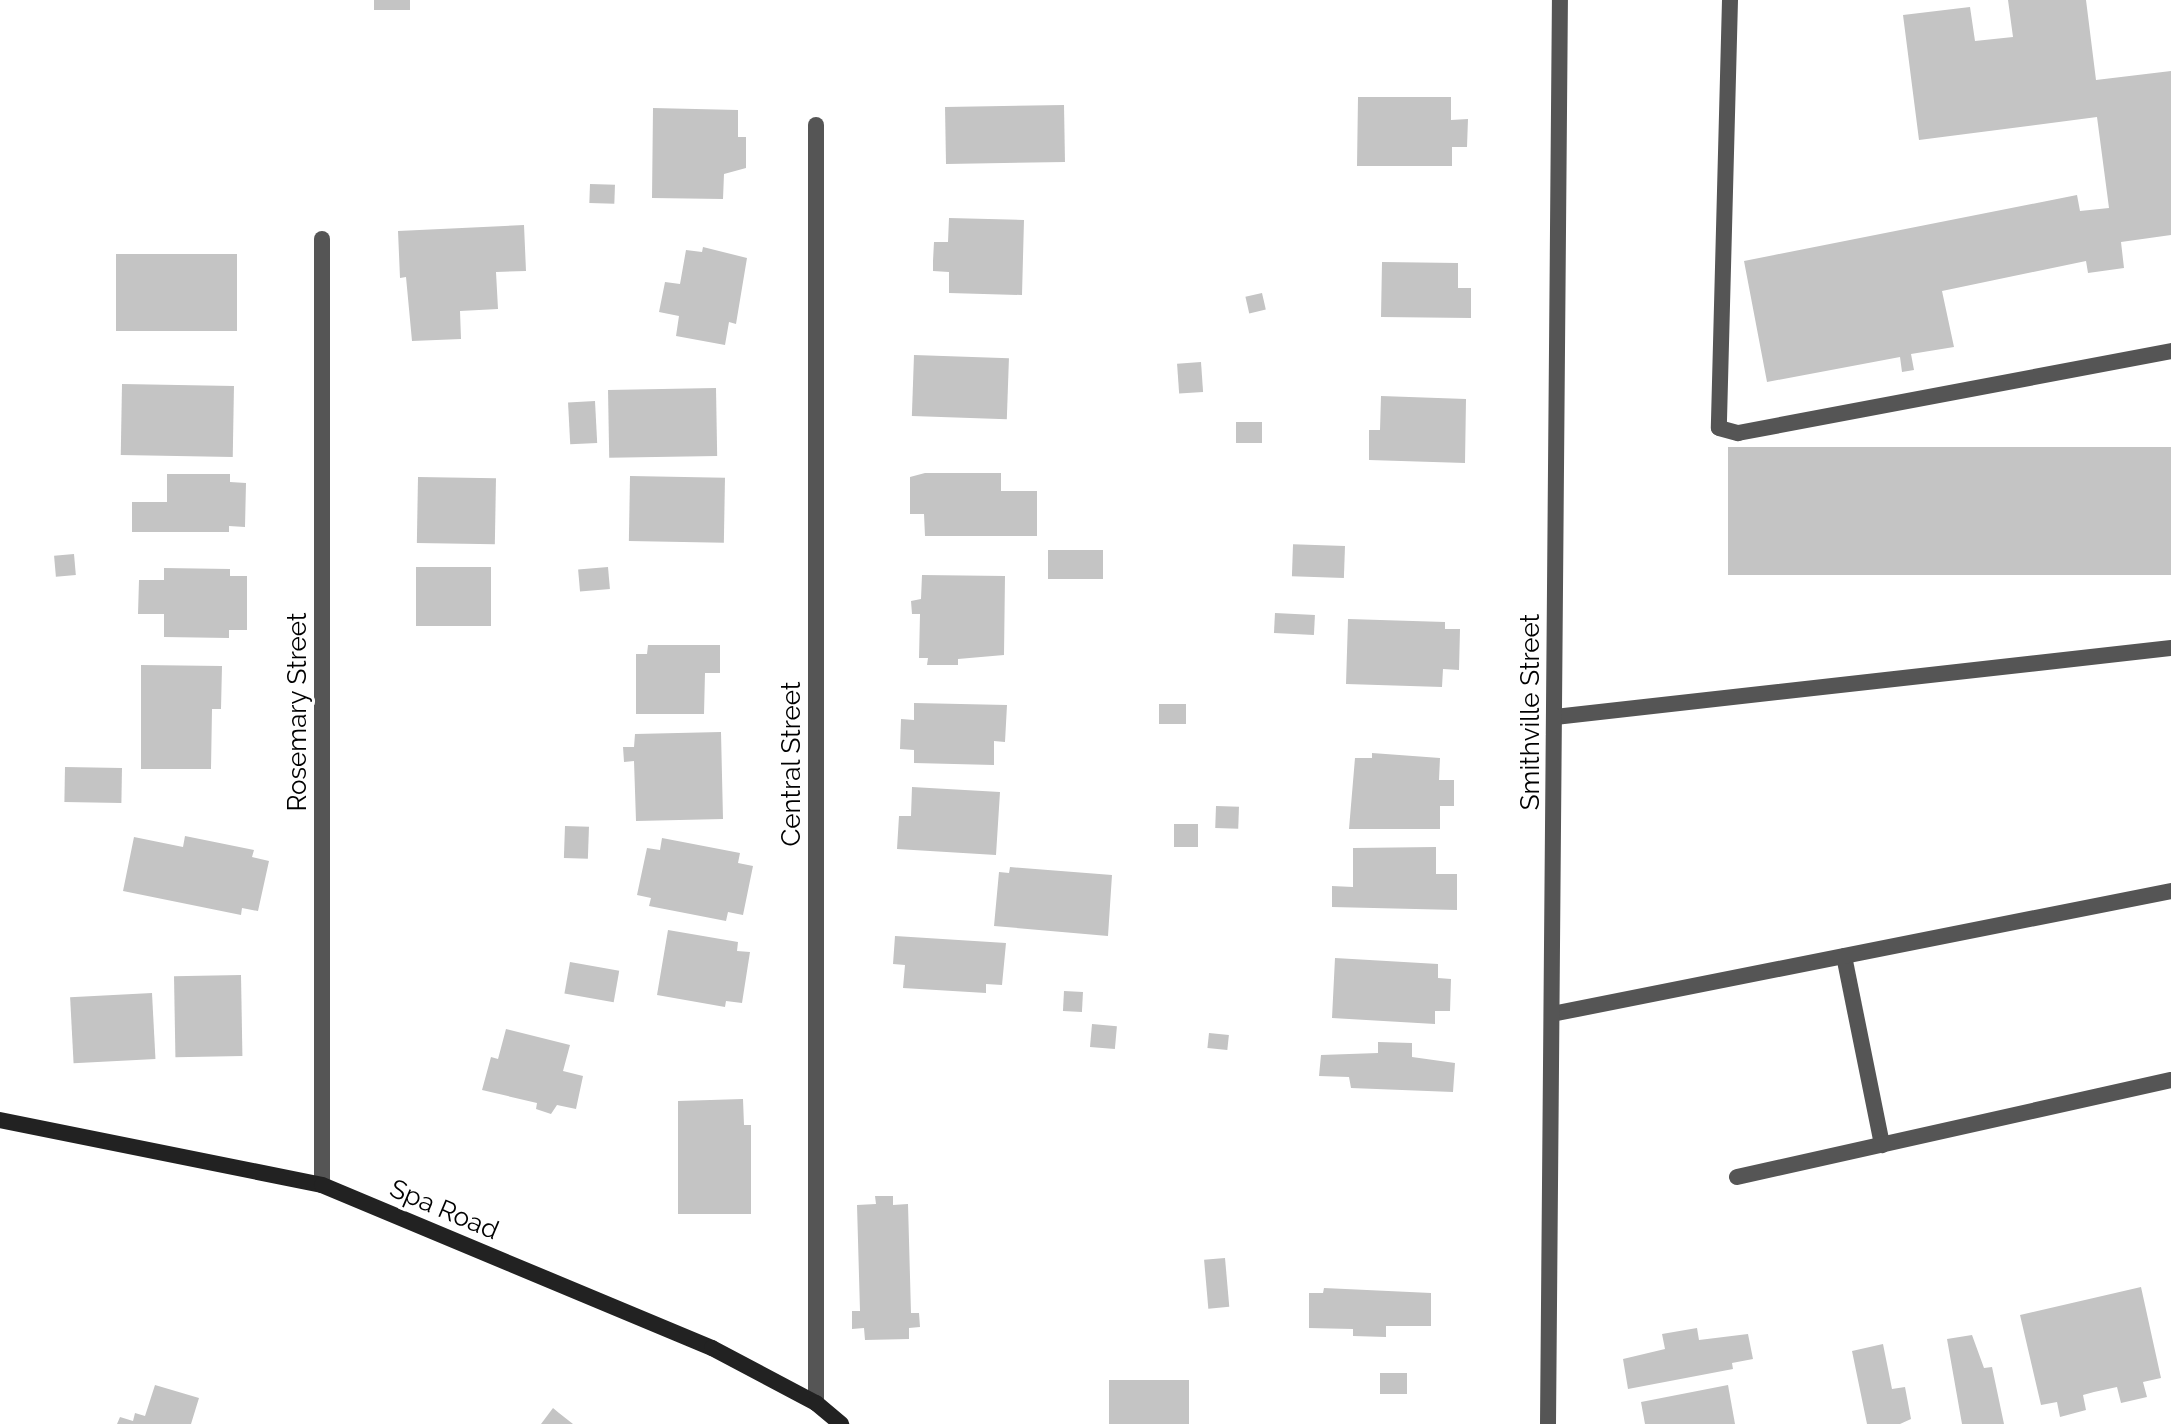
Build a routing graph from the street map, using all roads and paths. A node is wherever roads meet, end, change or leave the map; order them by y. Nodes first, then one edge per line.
1 (1560, 0) edge
2 (1730, 0) edge
3 (816, 125) dead end
4 (322, 239) dead end
5 (2171, 351) edge
6 (2171, 648) edge
7 (1555, 717) junction
8 (2171, 891) edge
9 (1844, 956) junction
10 (1552, 1014) junction
11 (2171, 1080) edge
12 (0, 1120) edge
13 (1882, 1145) junction
14 (1737, 1177) dead end
15 (322, 1185) junction
16 (816, 1403) junction
17 (841, 1424) edge
18 (1548, 1424) edge

1 - 7 street, Smithville Street
2 - 5 street
3 - 16 street, Central Street
4 - 15 street, Rosemary Street
6 - 7 street
7 - 10 street, Smithville Street
8 - 9 street
9 - 10 street
9 - 13 street
10 - 18 street, Smithville Street
11 - 13 street
12 - 15 main road, Spa Road
13 - 14 street
15 - 16 main road, Spa Road
16 - 17 main road, Spa Road

